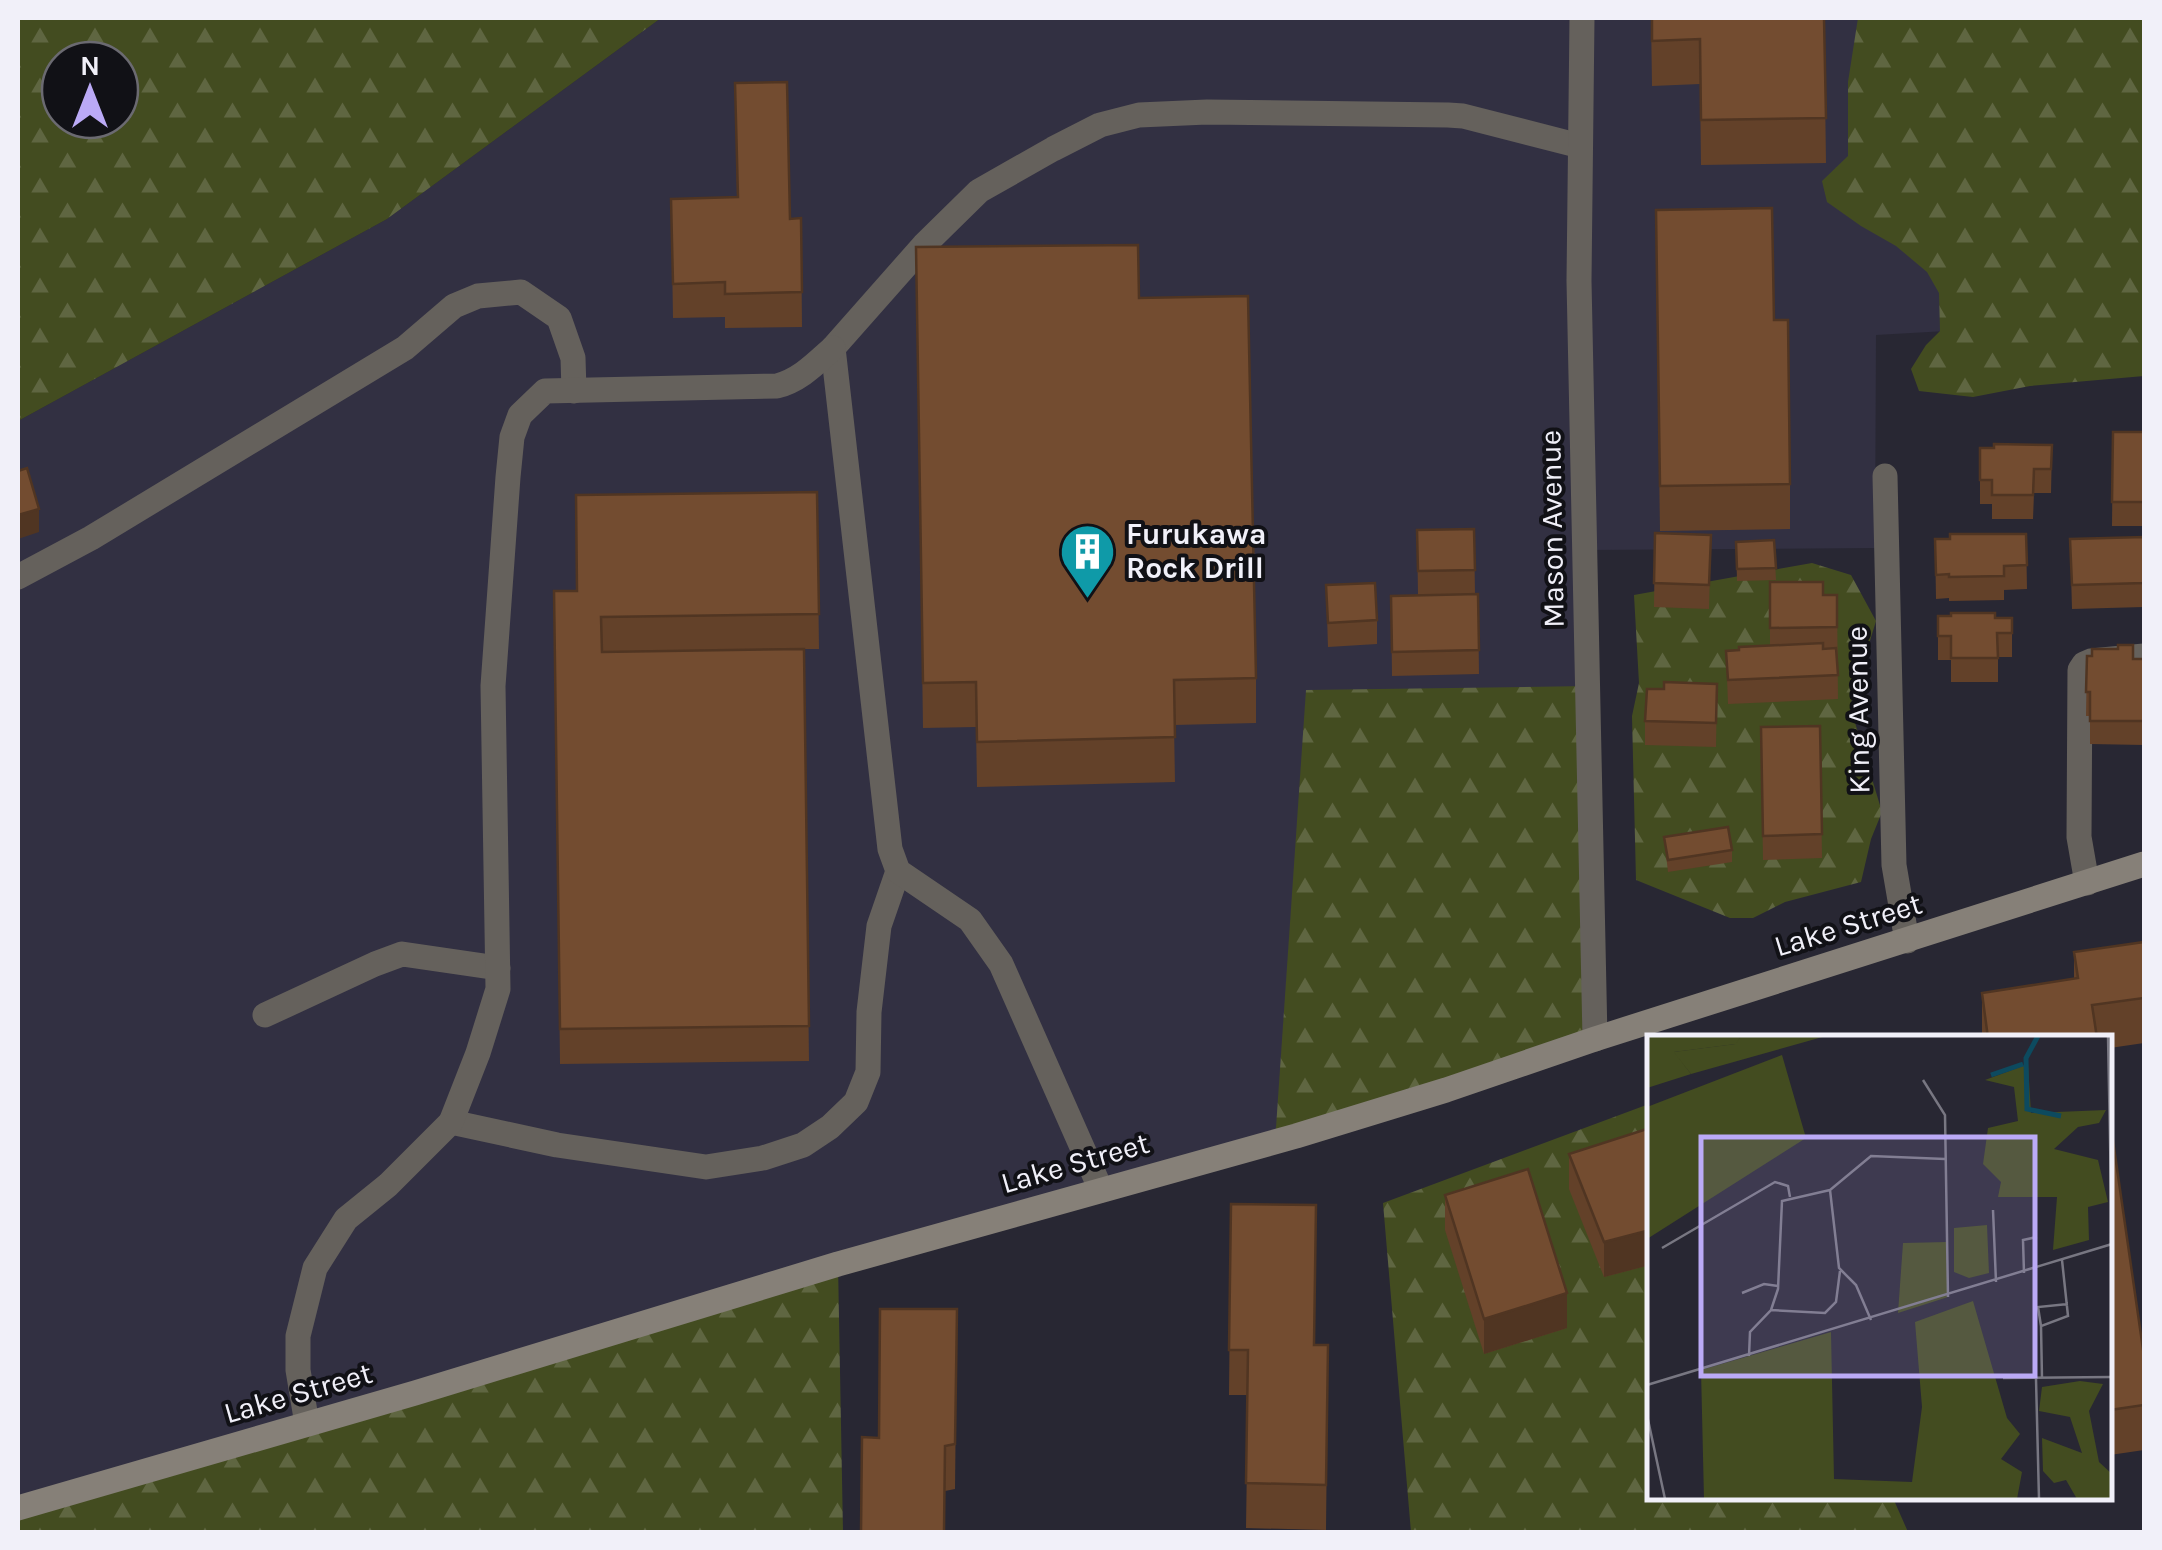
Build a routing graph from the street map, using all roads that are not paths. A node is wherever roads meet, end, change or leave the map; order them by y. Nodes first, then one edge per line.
1 (1582, 18) edge
2 (1580, 146) junction
3 (833, 348) junction
4 (574, 391) junction
5 (1885, 476) dead end
6 (18, 576) edge
7 (2144, 656) edge
8 (2144, 864) edge
9 (898, 871) junction
10 (2087, 883) junction
11 (1908, 941) junction
12 (498, 968) junction
13 (265, 1015) dead end
14 (1594, 1039) junction
15 (451, 1122) junction
16 (1101, 1190) junction
17 (307, 1424) junction
18 (18, 1508) edge

1 - 2 street, Mason Avenue
2 - 3 street
2 - 14 street, Mason Avenue
3 - 4 street
3 - 9 street
4 - 6 street
4 - 12 street
5 - 11 street, King Avenue
7 - 10 street
8 - 10 street, Lake Street
9 - 15 street
9 - 16 street
10 - 11 street, Lake Street
11 - 14 street, Lake Street
12 - 13 street
12 - 15 street
14 - 16 street, Lake Street
15 - 17 street
16 - 17 street, Lake Street
17 - 18 street, Lake Street

